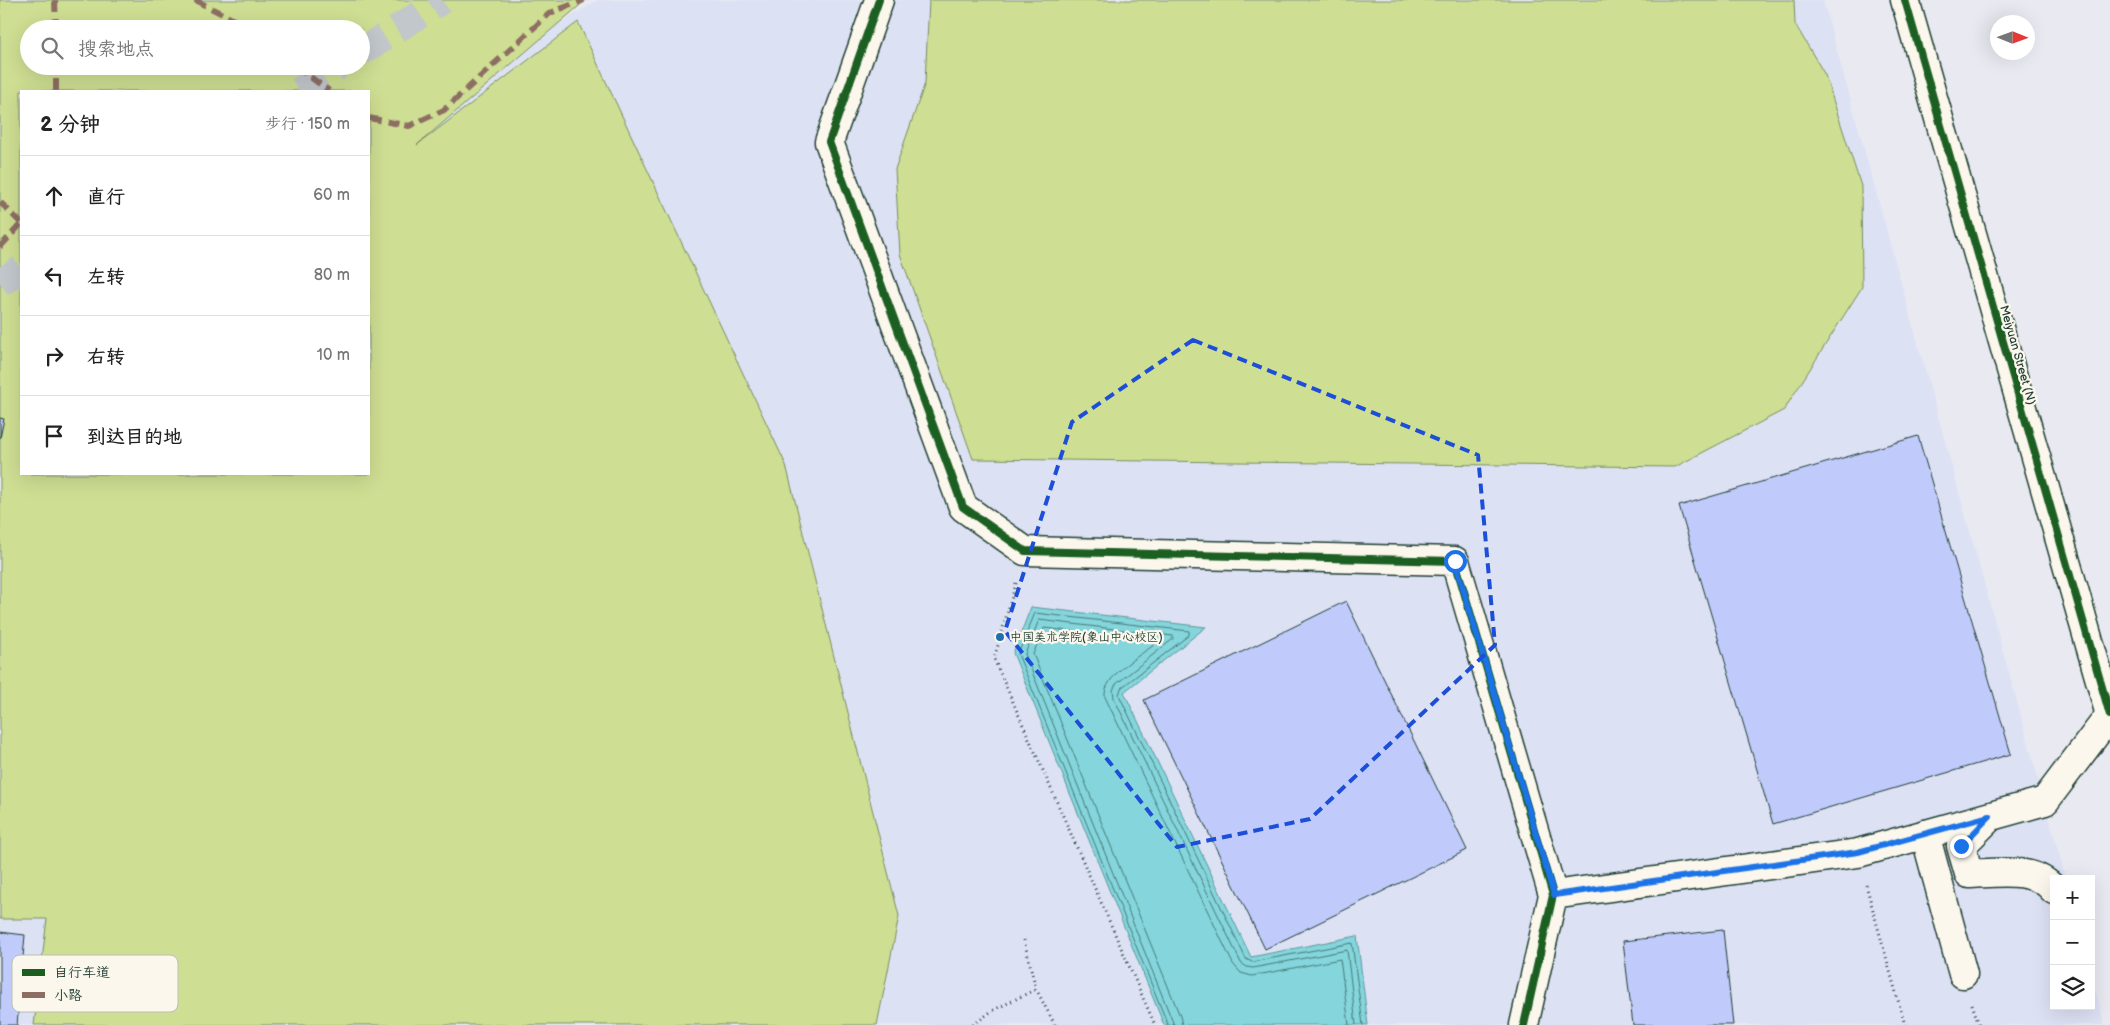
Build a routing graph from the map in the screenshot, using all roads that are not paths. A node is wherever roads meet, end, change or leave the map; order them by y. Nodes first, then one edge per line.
1 (879, 0) edge
2 (1905, 0) edge
3 (2110, 715) edge
4 (1990, 816) junction
5 (1925, 834) junction
6 (2050, 885) edge
7 (1554, 895) junction
8 (1963, 974) dead end
9 (1524, 1025) edge

1 - 7 street
2 - 3 street, Meiyuan Street (N)
3 - 4 street
4 - 5 street
4 - 6 street
5 - 7 street
5 - 8 street
7 - 9 street

